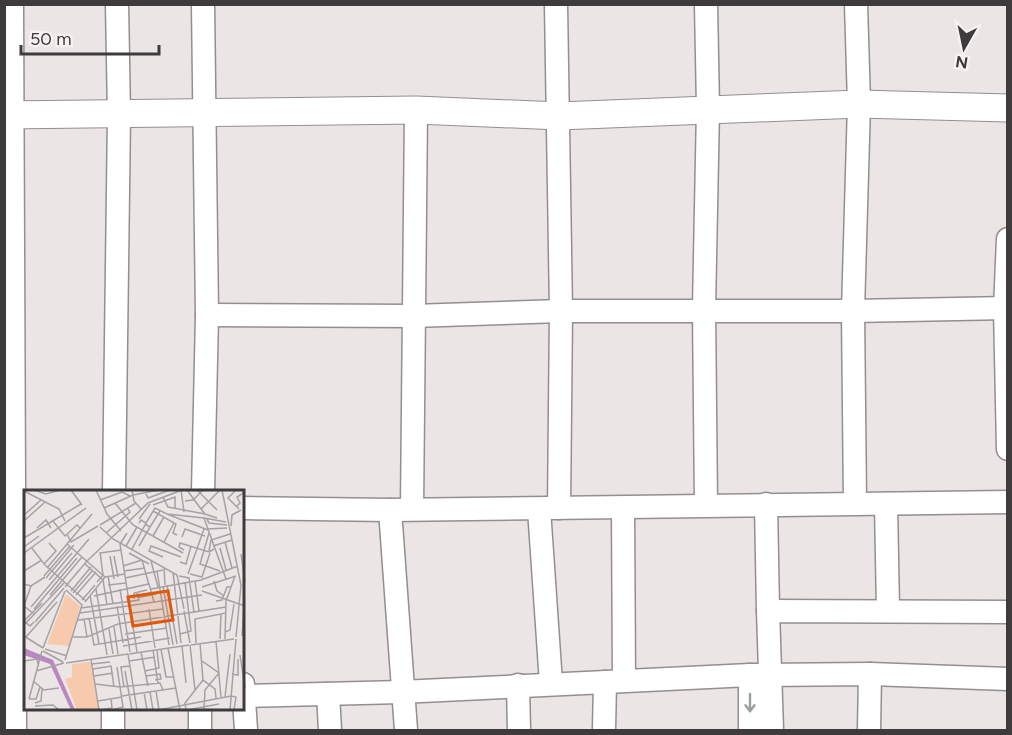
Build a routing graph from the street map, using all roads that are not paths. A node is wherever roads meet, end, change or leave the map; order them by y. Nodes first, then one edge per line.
1 (12, 4) edge
2 (117, 4) edge
3 (203, 4) edge
4 (556, 4) edge
5 (706, 4) edge
6 (856, 4) edge
7 (859, 104) junction
8 (708, 108) junction
9 (1008, 108) edge
10 (416, 110) junction
11 (203, 112) junction
12 (8, 115) edge
13 (119, 115) junction
14 (559, 116) junction
15 (1008, 239) edge
16 (1006, 308) edge
17 (704, 309) junction
18 (561, 311) junction
19 (853, 311) junction
20 (207, 315) junction
21 (413, 316) junction
22 (1008, 450) edge
23 (114, 490) edge
24 (203, 490) edge
25 (1008, 502) edge
26 (855, 503) junction
27 (766, 504) junction
28 (886, 504) junction
29 (706, 505) junction
30 (244, 508) edge
31 (549, 508) junction
32 (623, 508) junction
33 (401, 509) junction
34 (15, 513) edge
35 (888, 610) junction
36 (768, 611) junction
37 (1008, 612) edge
38 (870, 674) junction
39 (750, 675) junction
40 (772, 676) junction
41 (1008, 679) edge
42 (615, 681) junction
43 (551, 683) junction
44 (518, 685) junction
45 (244, 690) edge
46 (401, 692) junction
47 (328, 694) junction
48 (244, 703) edge
49 (113, 711) edge
50 (200, 711) edge
51 (15, 730) edge
52 (113, 730) edge
53 (200, 730) edge
54 (246, 730) edge
55 (330, 730) edge
56 (406, 730) edge
57 (519, 730) edge
58 (604, 730) edge
59 (750, 730) edge
60 (772, 730) edge
61 (869, 730) edge

1 - 12 street
2 - 13 street
3 - 11 street
4 - 14 street
5 - 8 street
6 - 7 street
7 - 8 street
7 - 9 street
7 - 19 street
8 - 14 street
8 - 17 street
10 - 11 street
10 - 14 street
10 - 21 street
11 - 13 street
11 - 20 street
12 - 13 street
12 - 34 street
13 - 23 street
14 - 18 street
15 - 16 street
16 - 19 street
16 - 22 street
17 - 18 street
17 - 19 street
17 - 29 street
18 - 21 street
18 - 31 street
19 - 26 street
20 - 21 street
20 - 24 street
21 - 33 street
25 - 28 street
26 - 27 street
26 - 28 street
27 - 29 street
27 - 36 street
28 - 35 street
29 - 32 street
30 - 33 street
31 - 32 street
31 - 33 street
31 - 43 street
32 - 42 street
33 - 46 street
34 - 51 street
35 - 36 street
35 - 37 street
36 - 40 street
38 - 40 street
38 - 41 street
38 - 61 street
39 - 40 street
39 - 42 street
39 -> 59 street
40 - 60 street
42 - 43 street
42 - 58 street
43 - 44 street
44 - 46 street
44 - 57 street
45 - 47 street
46 - 47 street
46 - 56 street
47 - 55 street
48 - 54 street
49 - 52 street
50 - 53 street

